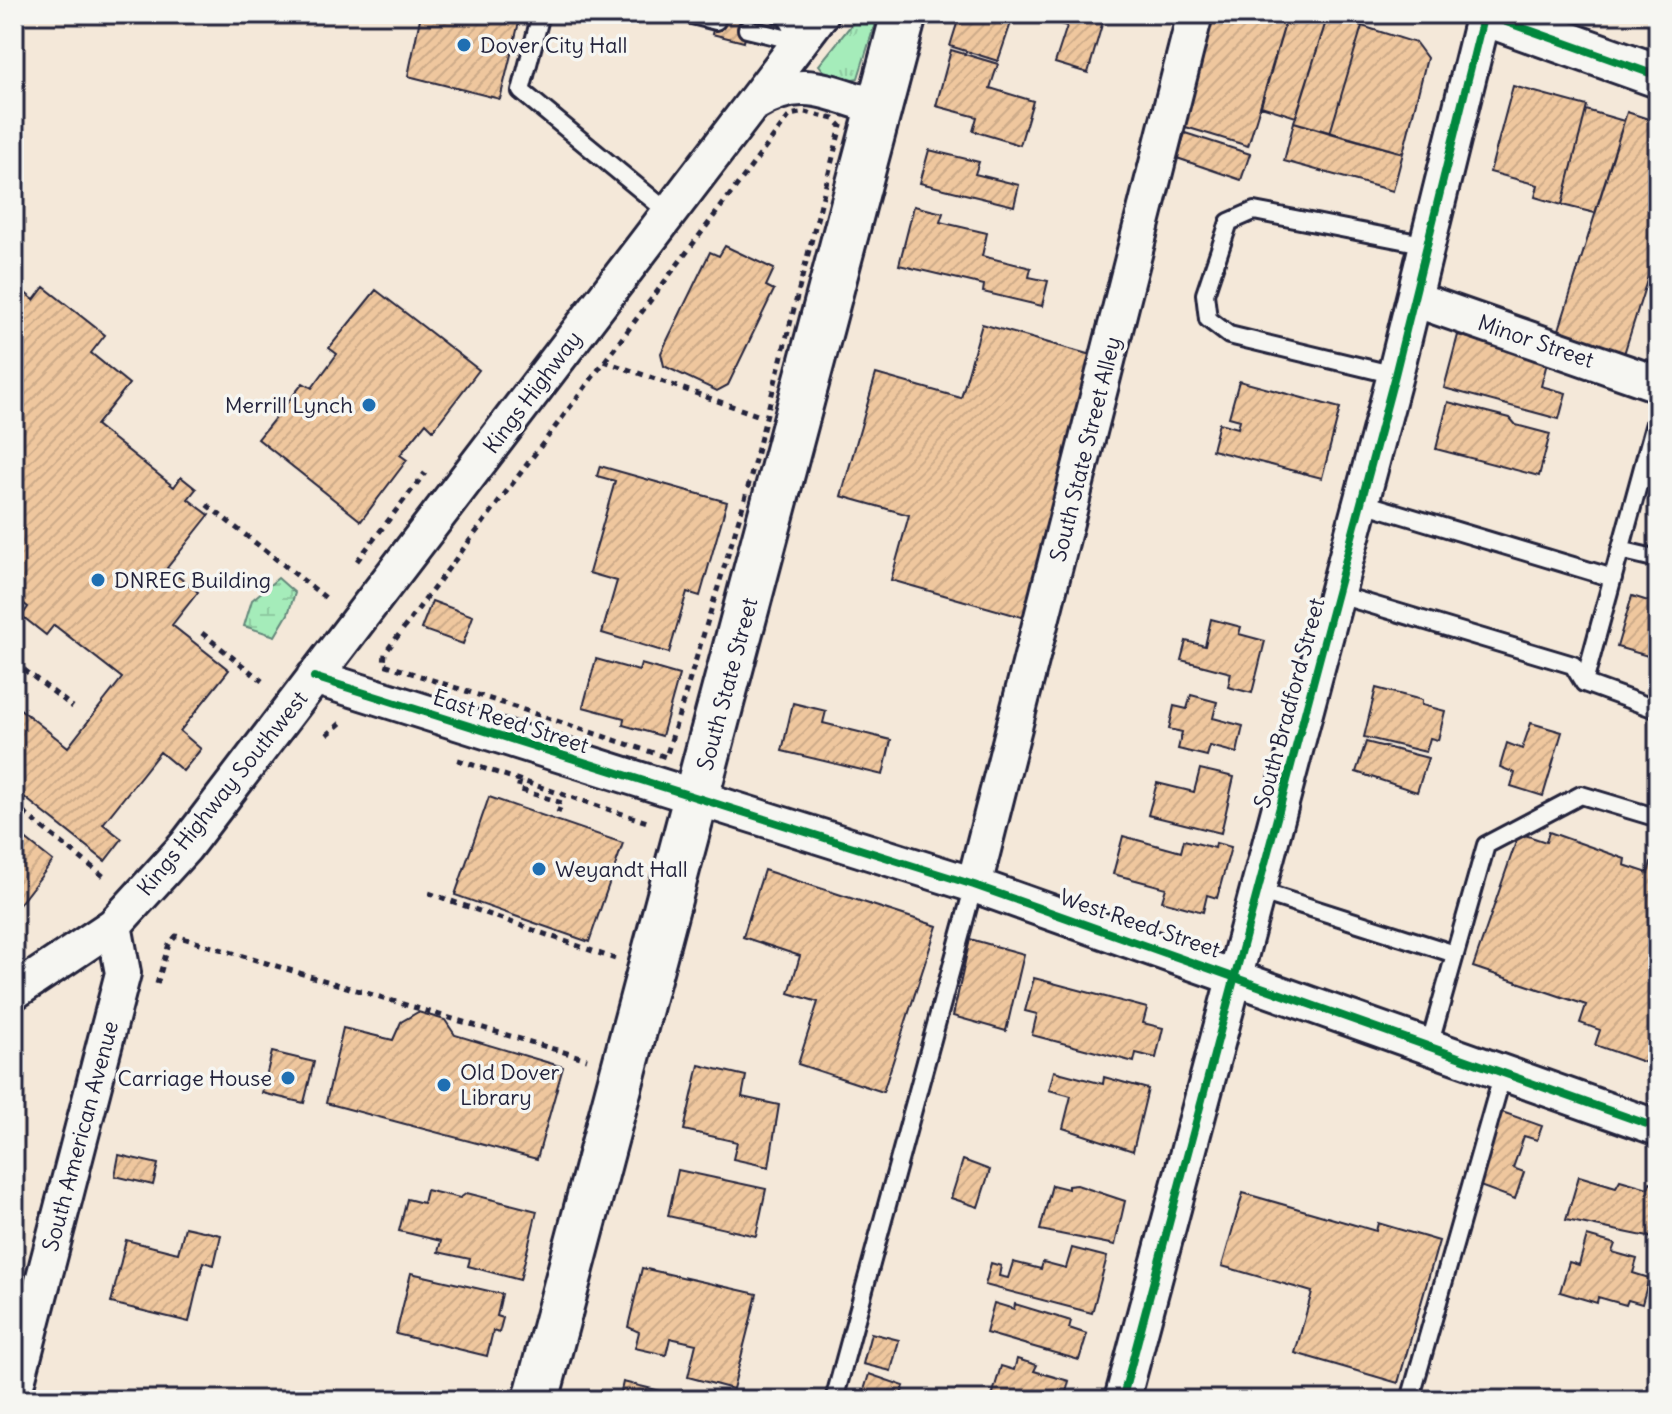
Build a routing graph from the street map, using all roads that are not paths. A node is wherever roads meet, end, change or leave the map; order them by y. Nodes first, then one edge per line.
1 (541, 14) edge
2 (688, 14) edge
3 (779, 14) edge
4 (821, 14) edge
5 (904, 14) edge
6 (1195, 14) edge
7 (1484, 14) edge
8 (716, 21) dead end
9 (747, 29) dead end
10 (800, 42) junction
11 (1658, 76) edge
12 (750, 107) junction
13 (878, 107) junction
14 (669, 213) junction
15 (1428, 245) junction
16 (1414, 299) junction
17 (1395, 375) junction
18 (1658, 384) edge
19 (1658, 412) edge
20 (1640, 478) junction
21 (1658, 482) edge
22 (1360, 502) junction
23 (1620, 550) junction
24 (1658, 559) edge
25 (1613, 578) junction
26 (1336, 594) junction
27 (314, 677) junction
28 (1584, 683) junction
29 (1658, 710) edge
30 (696, 800) junction
31 (1658, 818) edge
32 (974, 885) junction
33 (1258, 891) junction
34 (114, 925) junction
35 (1455, 954) junction
36 (1235, 975) junction
37 (14, 992) edge
38 (1429, 1046) junction
39 (1503, 1073) junction
40 (1658, 1128) edge
41 (14, 1393) edge
42 (536, 1400) edge
43 (834, 1400) edge
44 (1122, 1400) edge
45 (1410, 1400) edge

1 - 14 lane
2 - 8 lane
3 - 10 lane
4 - 10 street, Kings Highway
5 - 13 main road, South State Street
6 - 32 street, South State Street Alley
7 - 11 street
7 - 15 street, South Bradford Street
9 - 10 lane
10 - 12 street, Kings Highway
12 - 13 street, Kings Highway
12 - 14 street, Kings Highway
13 - 30 main road, South State Street
14 - 27 street, Kings Highway
15 - 16 street, South Bradford Street
15 - 17 lane
16 - 17 street, South Bradford Street
16 - 18 street, Minor Street
17 - 22 street, South Bradford Street
19 - 20 lane
20 - 21 lane
20 - 23 lane
22 - 25 lane
22 - 26 street, South Bradford Street
23 - 24 lane
23 - 25 lane
25 - 28 lane
26 - 28 lane
26 - 33 street, South Bradford Street
27 - 30 street, East Reed Street
27 - 34 street, Kings Highway Southwest
28 - 29 lane
30 - 32 street, West Reed Street
30 - 42 main road, South State Street
31 - 35 lane
32 - 36 street, West Reed Street
32 - 43 lane
33 - 35 lane
33 - 36 street, South Bradford Street
34 - 37 street, Kings Highway Southwest
34 - 41 street, South American Avenue
35 - 38 lane
36 - 38 street, West Reed Street
36 - 44 street, South Bradford Street
38 - 39 street, West Reed Street
39 - 40 street, West Reed Street
39 - 45 lane

